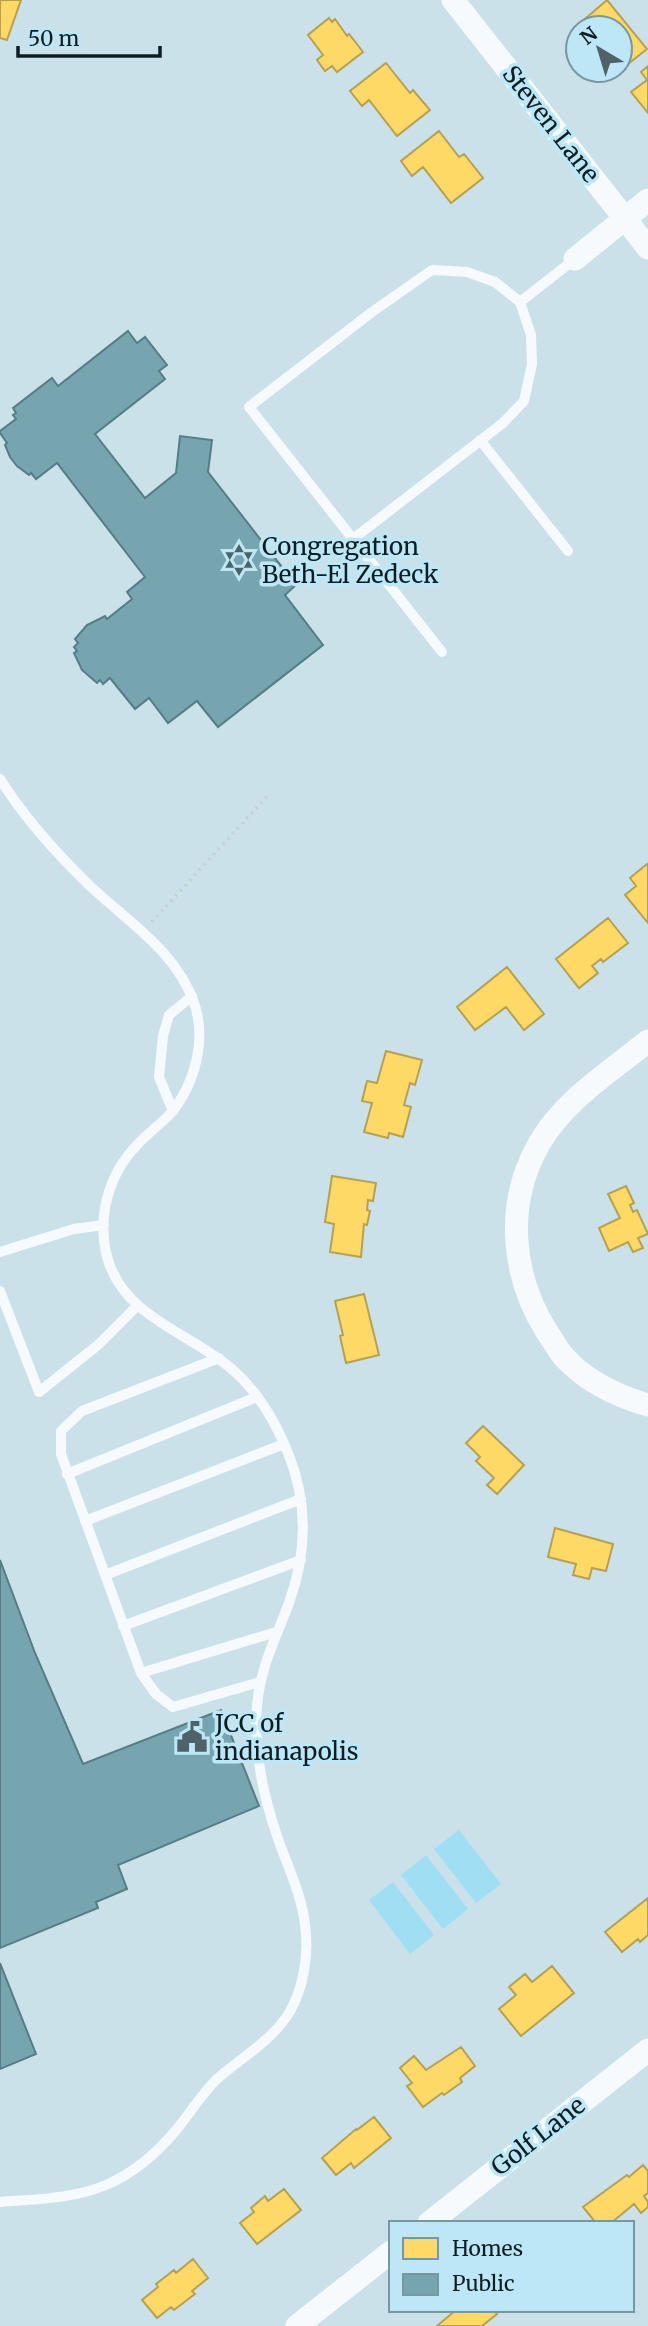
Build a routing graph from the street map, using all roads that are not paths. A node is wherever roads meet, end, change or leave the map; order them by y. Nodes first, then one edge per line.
1 (453, 0) edge
2 (648, 200) edge
3 (625, 218) junction
4 (648, 248) edge
5 (575, 259) joint
6 (520, 302) junction
7 (480, 440) junction
8 (353, 539) junction
9 (568, 551) dead end
10 (442, 652) dead end
11 (0, 779) edge
12 (192, 996) junction
13 (648, 1041) edge
14 (173, 1111) junction
15 (104, 1225) junction
16 (0, 1252) edge
17 (0, 1291) edge
18 (137, 1306) junction
19 (219, 1358) junction
20 (257, 1397) junction
21 (648, 1405) edge
22 (284, 1444) junction
23 (67, 1474) junction
24 (301, 1499) junction
25 (85, 1521) junction
26 (300, 1560) junction
27 (105, 1575) junction
28 (123, 1626) junction
29 (276, 1632) junction
30 (141, 1673) junction
31 (260, 1682) junction
32 (648, 2050) edge
33 (0, 2203) edge
34 (432, 2221) edge
35 (389, 2254) edge
36 (298, 2326) edge

1 - 3 street, Steven Lane
2 - 3 street
3 - 4 street, Steven Lane
3 - 5 street
5 - 6 lane
6 - 7 lane
6 - 8 lane
7 - 8 lane
7 - 9 lane
8 - 10 lane
11 - 12 lane
12 - 14 lane
12 - 14 lane
13 - 21 street
14 - 15 lane
15 - 16 lane
15 - 18 lane
17 - 18 lane
18 - 19 lane
19 - 20 lane
19 - 23 lane
20 - 22 lane
20 - 23 lane
22 - 24 lane
22 - 25 lane
23 - 25 lane
24 - 26 lane
24 - 27 lane
25 - 27 lane
26 - 28 lane
26 - 29 lane
27 - 28 lane
28 - 30 lane
29 - 30 lane
29 - 31 lane
30 - 31 lane
31 - 33 lane
32 - 34 street, Golf Lane
35 - 36 street

